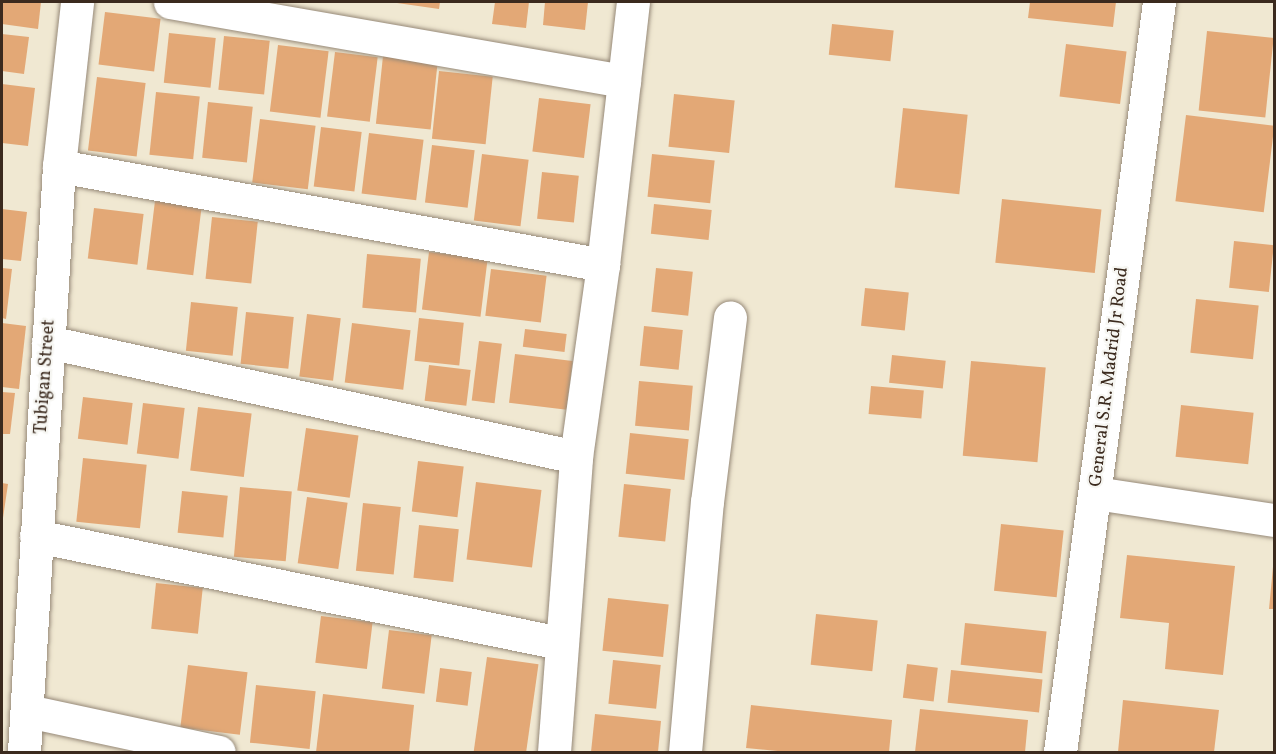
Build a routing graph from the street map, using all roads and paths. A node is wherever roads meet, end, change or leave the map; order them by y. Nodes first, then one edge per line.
1 (77, 2) edge
2 (170, 2) edge
3 (633, 2) edge
4 (1159, 2) edge
5 (624, 81) junction
6 (59, 166) junction
7 (603, 265) junction
8 (730, 317) dead end
9 (48, 342) junction
10 (576, 457) junction
11 (1095, 493) junction
12 (1275, 520) edge
13 (36, 536) junction
14 (560, 643) junction
15 (28, 711) junction
16 (24, 753) edge
17 (219, 753) edge
18 (554, 753) edge
19 (685, 753) edge
20 (1060, 753) edge

1 - 6 street, Tubigan Street
2 - 5 street
3 - 5 street
4 - 11 street, General S.R. Madrid Jr Road
5 - 7 street
6 - 7 street
6 - 9 street, Tubigan Street
7 - 10 street
8 - 19 street
9 - 10 street
9 - 13 street, Tubigan Street
10 - 14 street
11 - 12 street
11 - 20 street, General S.R. Madrid Jr Road
13 - 14 street
13 - 15 street, Tubigan Street
14 - 18 street
15 - 16 street, Tubigan Street
15 - 17 street

